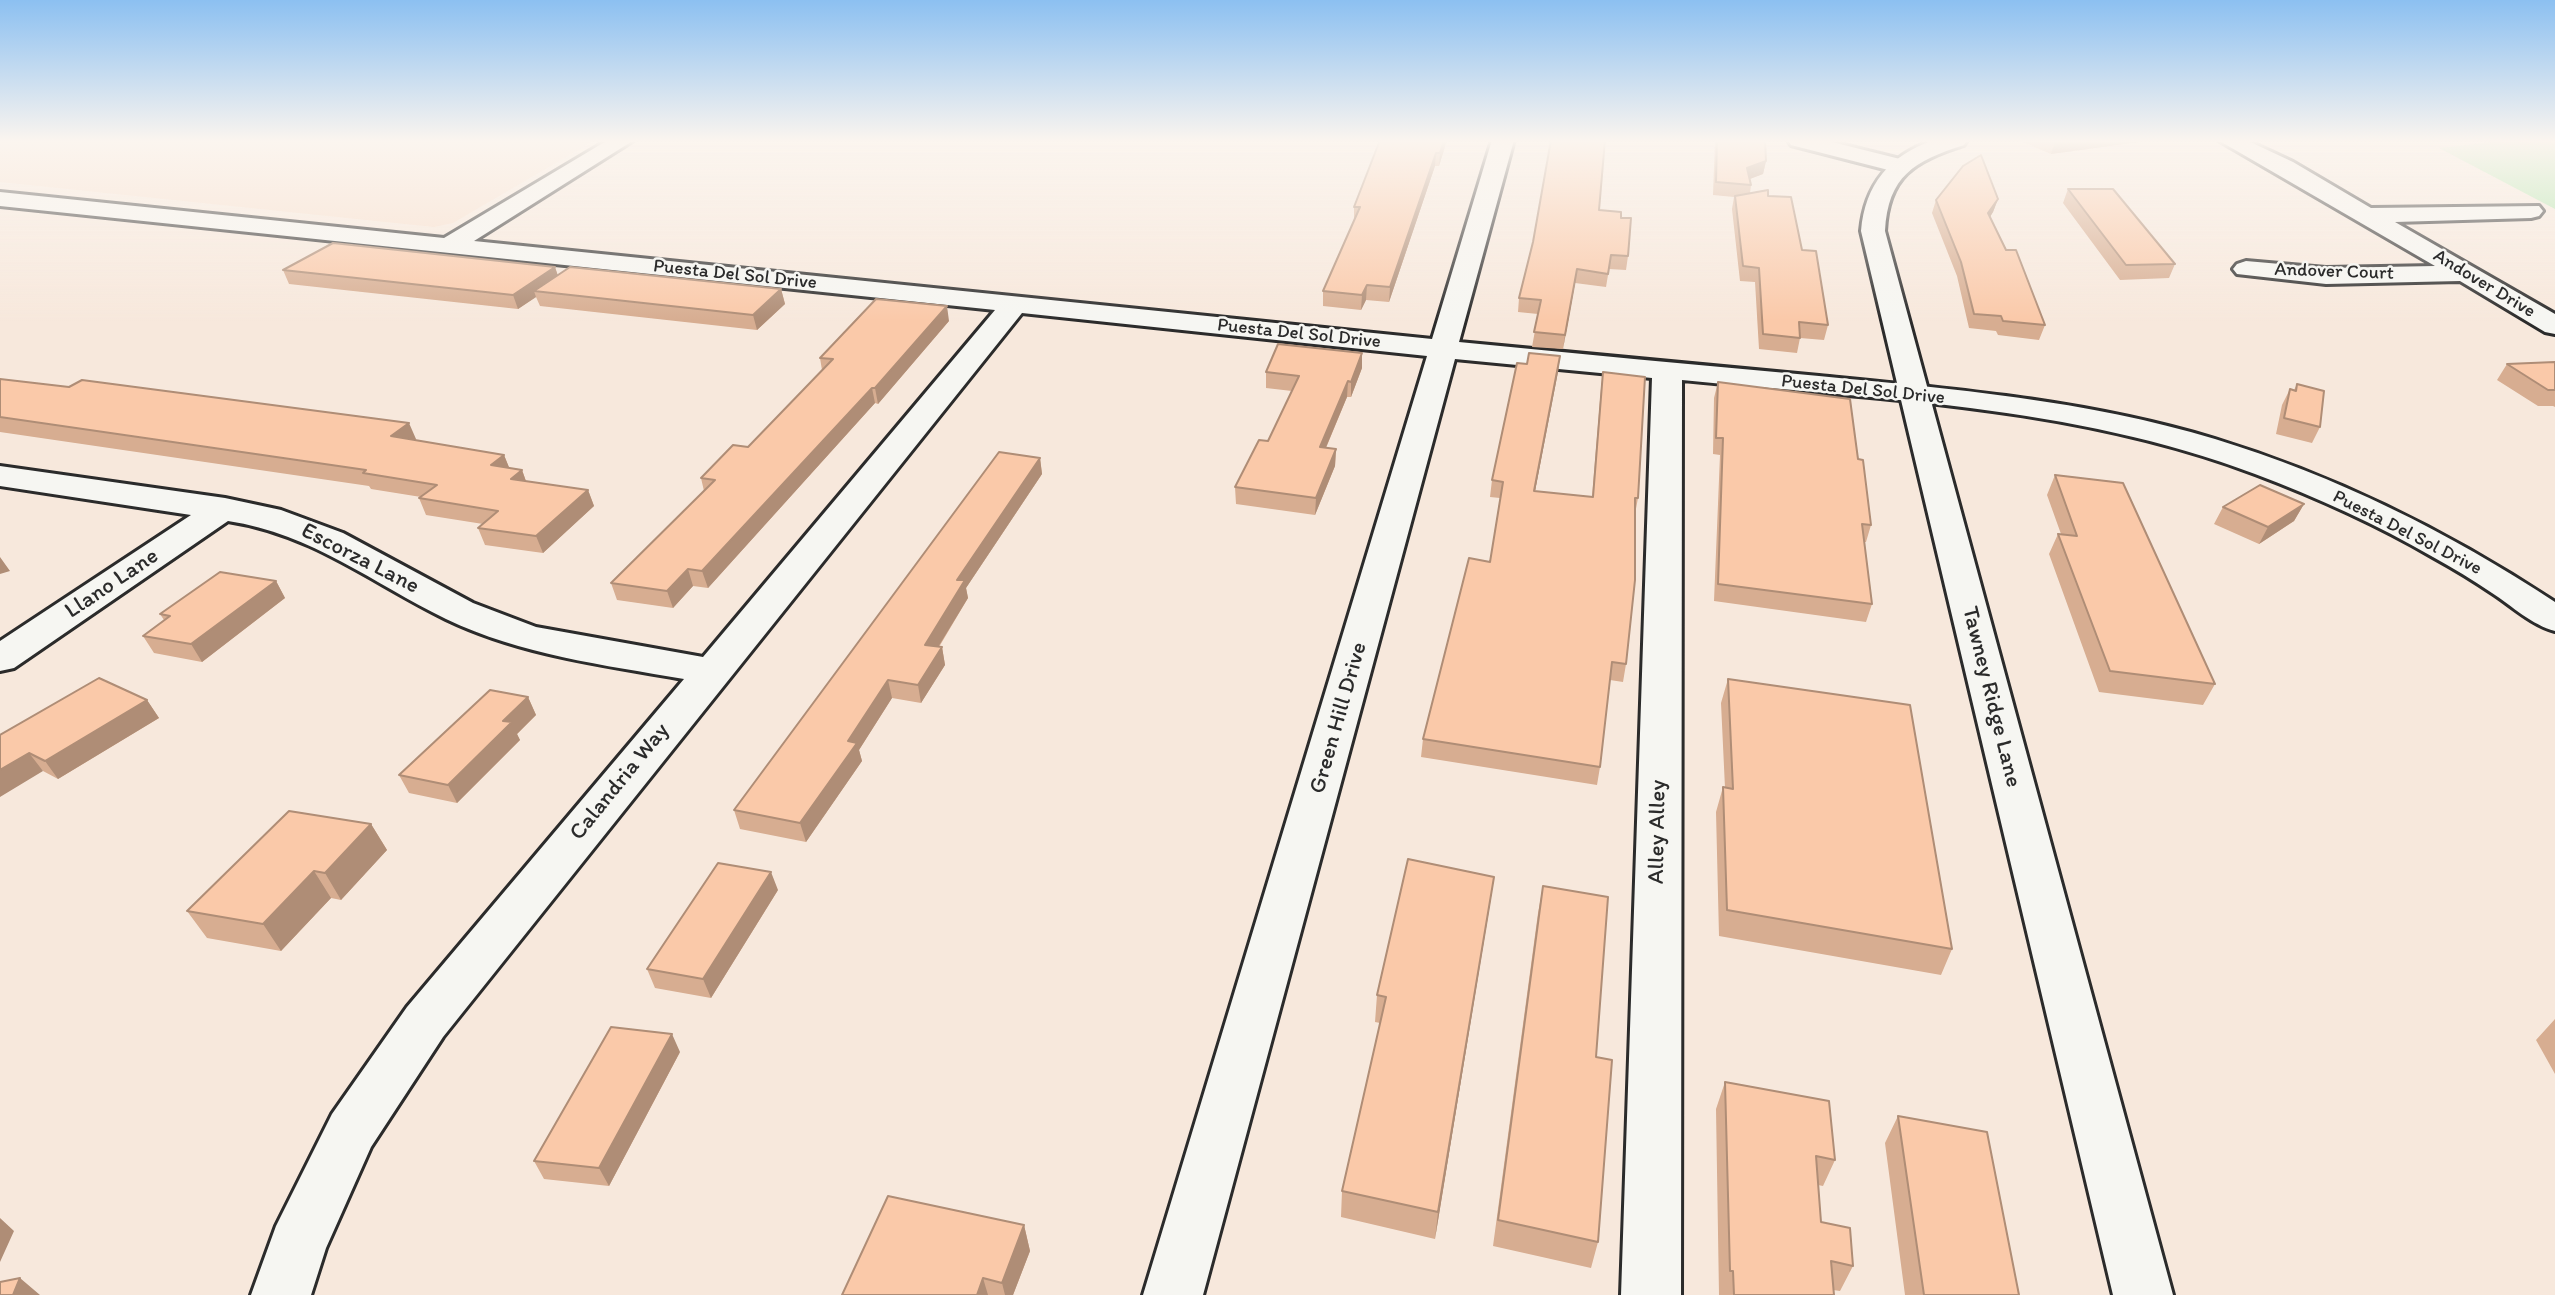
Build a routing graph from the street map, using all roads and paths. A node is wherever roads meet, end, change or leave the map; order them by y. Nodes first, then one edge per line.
1 (14, 200) edge
2 (523, 200) edge
3 (1486, 200) edge
4 (1875, 200) edge
5 (2343, 200) edge
6 (2530, 211) dead end
7 (2368, 215) junction
8 (448, 246) junction
9 (2245, 269) dead end
10 (2465, 273) junction
11 (1015, 304) junction
12 (2555, 326) edge
13 (1445, 349) junction
14 (1667, 370) junction
15 (1914, 395) junction
16 (0, 475) edge
17 (225, 508) junction
18 (2555, 619) edge
19 (0, 659) edge
20 (711, 671) junction
21 (281, 1295) edge
22 (1172, 1295) edge
23 (1651, 1295) edge
24 (2143, 1295) edge

1 - 8 street, Puesta Del Sol Drive
2 - 8 street
3 - 13 street, Green Hill Drive
4 - 15 street, Tawney Ridge Lane
5 - 7 street, Andover Drive
6 - 7 street
7 - 10 street, Andover Drive
8 - 11 street, Puesta Del Sol Drive
9 - 10 street, Andover Court
10 - 12 street, Andover Drive
11 - 13 street, Puesta Del Sol Drive
11 - 20 street, Calandria Way
13 - 14 street, Puesta Del Sol Drive
13 - 22 street, Green Hill Drive
14 - 15 street, Puesta Del Sol Drive
14 - 23 street, Alley Alley
15 - 18 street, Puesta Del Sol Drive
15 - 24 street, Tawney Ridge Lane
16 - 17 street, Escorza Lane
17 - 19 street, Llano Lane
17 - 20 street, Escorza Lane
20 - 21 street, Calandria Way

